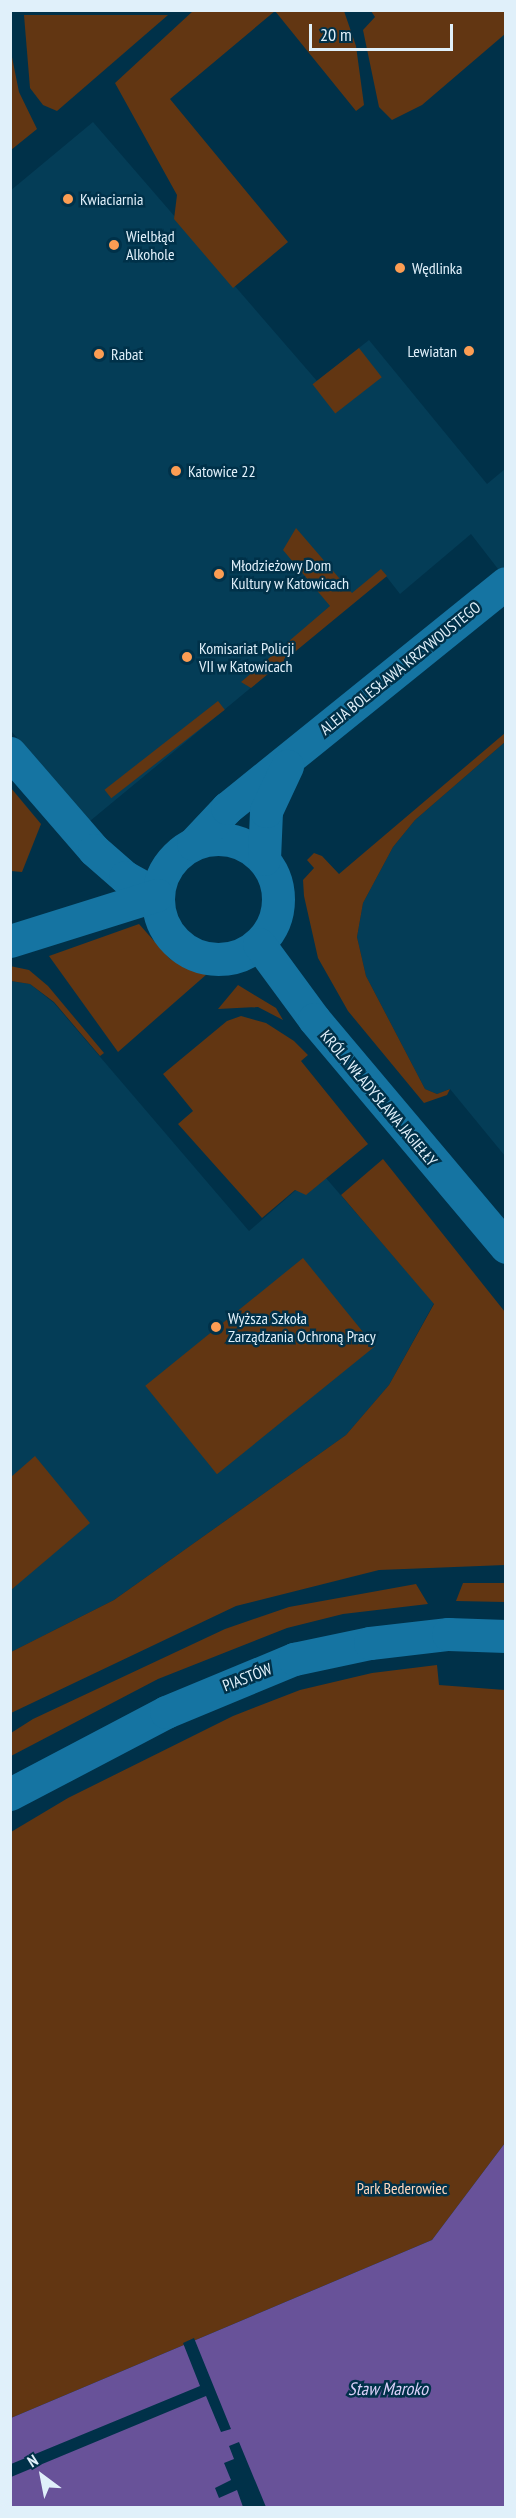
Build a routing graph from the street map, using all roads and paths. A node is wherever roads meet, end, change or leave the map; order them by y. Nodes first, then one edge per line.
1 (502, 586) edge
2 (10, 753) edge
3 (295, 755) junction
4 (193, 844) junction
5 (264, 859) junction
6 (157, 896) junction
7 (10, 941) edge
8 (259, 944) junction
9 (506, 1247) edge
10 (506, 1636) edge
11 (10, 1794) edge

1 - 3 street, ALEJA BOLESŁAWA KRZYWOUSTEGO
2 - 6 street
3 - 4 street, ALEJA BOLESŁAWA KRZYWOUSTEGO
3 - 5 street, ALEJA BOLESŁAWA KRZYWOUSTEGO
4 - 5 street
4 - 6 street
5 - 8 street
6 - 7 street
6 - 8 street
8 - 9 street, KRÓLA WŁADYSŁAWA JAGIEŁŁY
10 - 11 street, PIASTÓW

